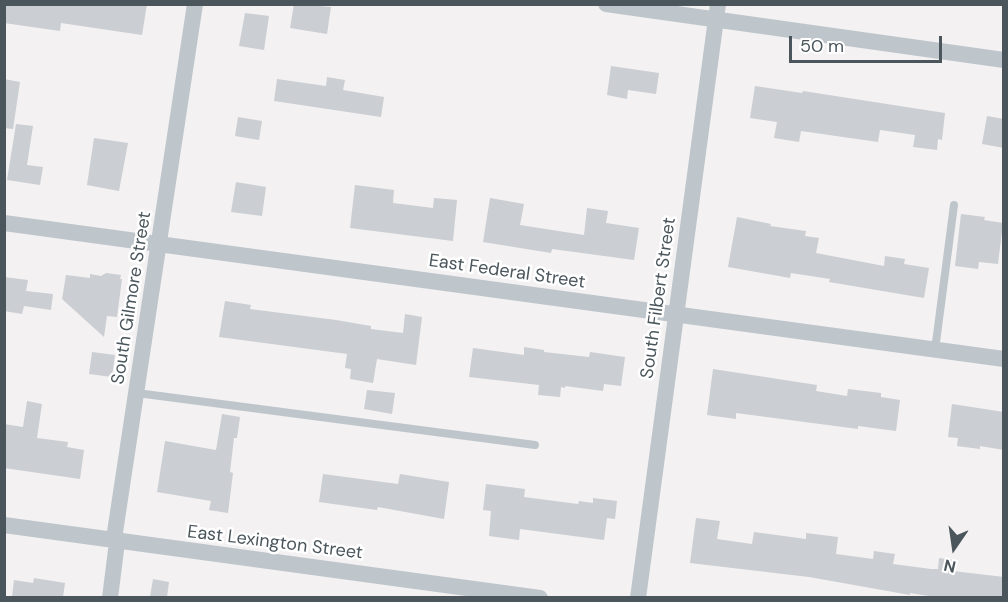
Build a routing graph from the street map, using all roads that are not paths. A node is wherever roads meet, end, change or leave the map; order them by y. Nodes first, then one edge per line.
1 (195, 4) edge
2 (606, 4) edge
3 (717, 12) edge
4 (1004, 60) edge
5 (954, 205) dead end
6 (4, 223) edge
7 (159, 246) junction
8 (676, 315) junction
9 (934, 350) junction
10 (1004, 359) edge
11 (137, 393) junction
12 (535, 445) dead end
13 (4, 525) edge
14 (117, 542) junction
15 (110, 597) edge
16 (540, 597) edge
17 (638, 597) edge

1 - 7 street, South Gilmore Street
2 - 3 street
3 - 4 street
3 - 8 street, South Filbert Street
5 - 9 lane
6 - 7 street, East Federal Street
7 - 8 street, East Federal Street
7 - 11 street, South Gilmore Street
8 - 9 street, East Federal Street
8 - 17 street, South Filbert Street
9 - 10 street, East Federal Street
11 - 12 lane
11 - 14 street, South Gilmore Street
13 - 14 street, East Lexington Street
14 - 15 street, South Gilmore Street
14 - 16 street, East Lexington Street

